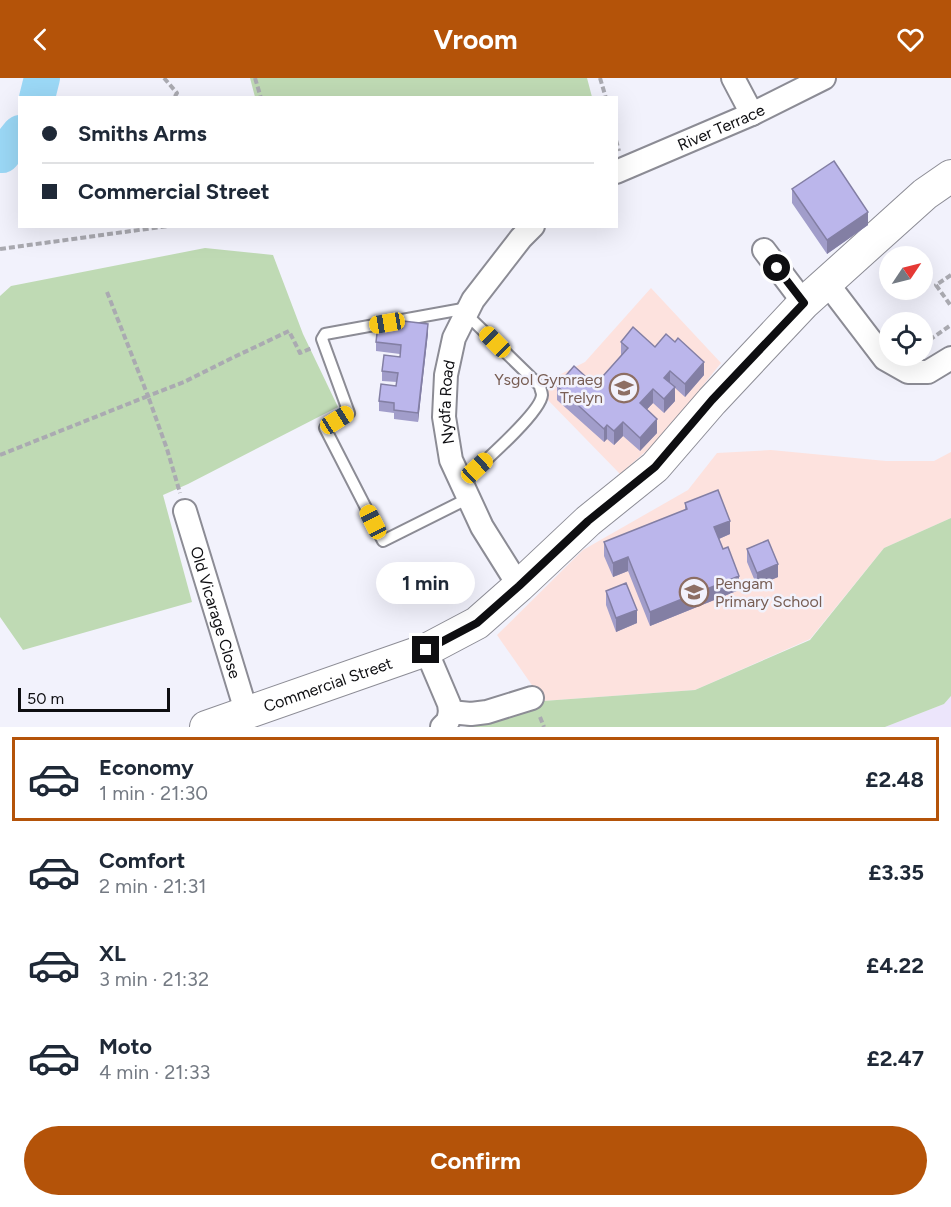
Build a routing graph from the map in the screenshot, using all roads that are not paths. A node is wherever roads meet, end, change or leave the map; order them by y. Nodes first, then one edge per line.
1 (733, 78) edge
2 (824, 78) edge
3 (752, 114) junction
4 (618, 171) edge
5 (951, 176) edge
6 (531, 228) edge
7 (764, 250) dead end
8 (815, 293) junction
9 (467, 311) junction
10 (951, 358) edge
11 (465, 490) junction
12 (185, 512) road end
13 (519, 586) junction
14 (426, 650) junction
15 (532, 698) dead end
16 (247, 714) junction
17 (446, 719) edge
18 (206, 727) edge

1 - 3 street
2 - 3 street, River Terrace
3 - 4 street, River Terrace
5 - 8 main road, Commercial Street
6 - 9 street, Nydfa Road
7 - 8 street
8 - 10 street
8 - 13 main road, Commercial Street
9 - 11 street, Nydfa Road
9 - 11 lane
9 - 11 lane
11 - 13 street, Nydfa Road
12 - 16 street, Old Vicarage Close
13 - 14 main road, Commercial Street
14 - 16 main road, Commercial Street
14 - 17 street
15 - 17 street
16 - 18 main road, Commercial Street

